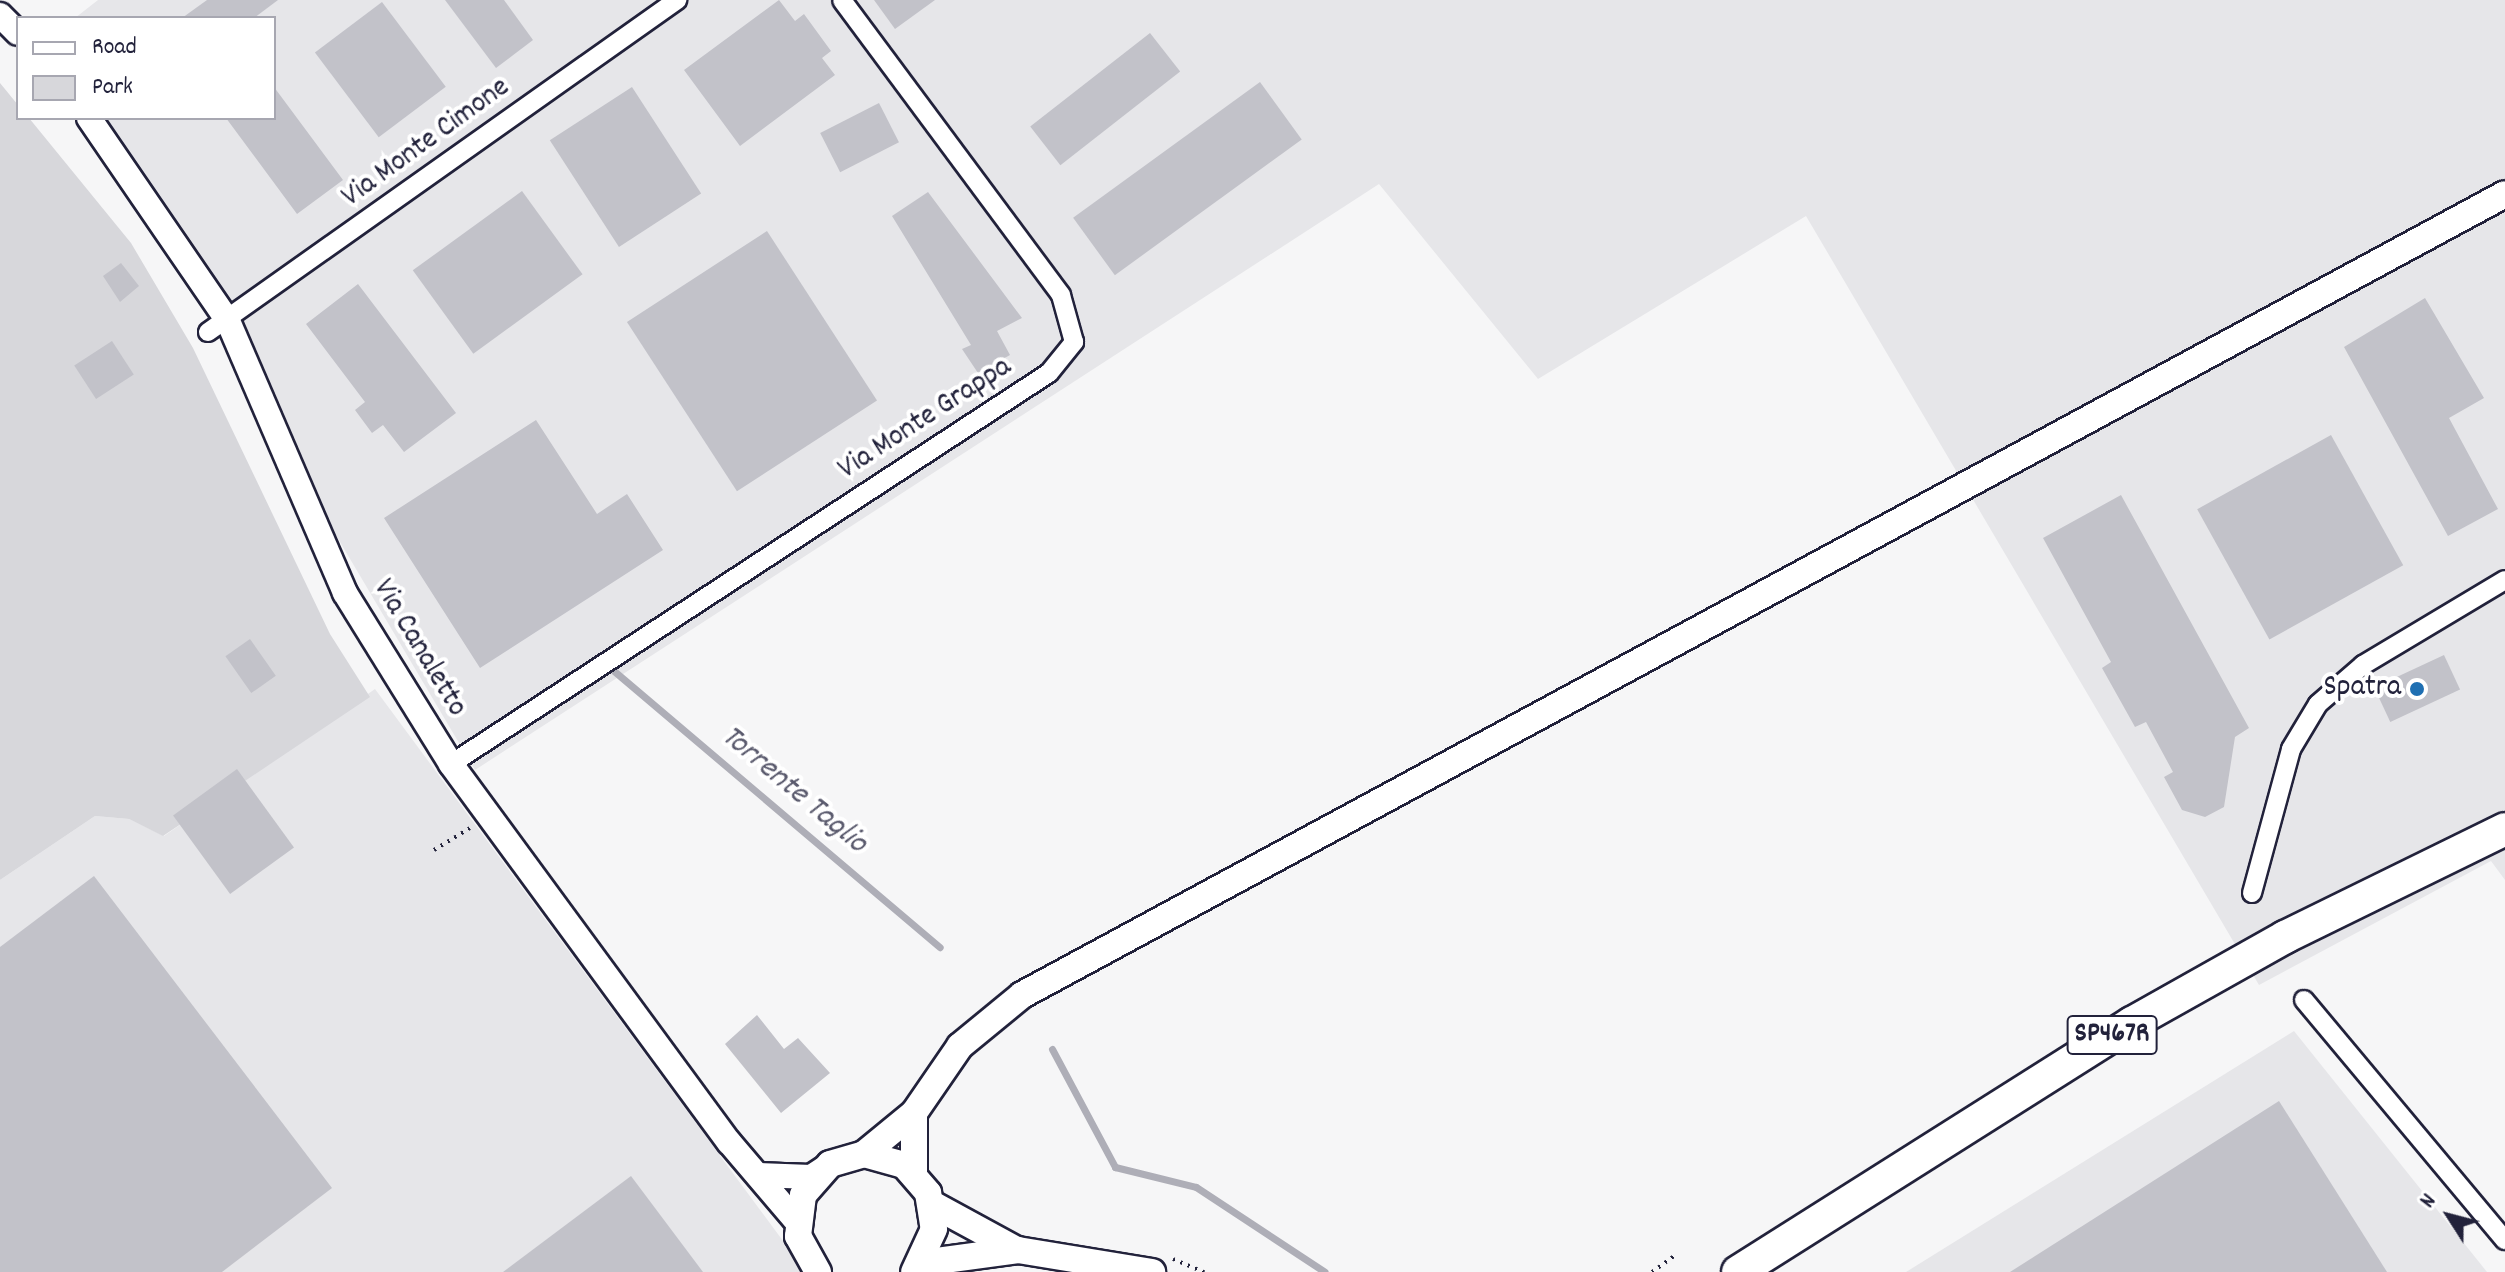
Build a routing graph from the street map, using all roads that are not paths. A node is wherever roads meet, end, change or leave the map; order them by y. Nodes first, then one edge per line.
1 (677, 0) edge
2 (842, 0) edge
3 (0, 15) edge
4 (16, 31) edge
5 (90, 120) edge
6 (2505, 194) edge
7 (218, 326) junction
8 (2505, 580) edge
9 (451, 764) junction
10 (2505, 829) edge
11 (2252, 893) dead end
12 (2304, 1000) dead end
13 (914, 1113) junction
14 (864, 1154) junction
15 (830, 1164) junction
16 (914, 1174) junction
17 (758, 1175) junction
18 (932, 1204) junction
19 (797, 1222) junction
20 (2505, 1240) edge
21 (1018, 1250) junction
22 (1155, 1263) edge
23 (918, 1267) edge
24 (818, 1272) edge
25 (1738, 1272) edge

1 - 7 street, Via Monte Cimone
2 - 9 street, Via Monte Grappa
3 - 4 street
5 - 7 street, Via Canaletto
6 - 13 main road
7 - 9 street, Via Canaletto
8 - 11 street
9 - 17 street, Via Canaletto
10 - 25 highway, SP467R
12 - 20 street
13 - 14 main road
13 - 16 main road
14 - 15 main road
14 - 16 main road
15 - 17 street
15 - 19 main road
16 - 18 main road
17 - 19 street, Via Canaletto
18 - 21 main road
18 - 23 main road
19 - 24 main road
21 - 22 main road
21 - 23 main road

